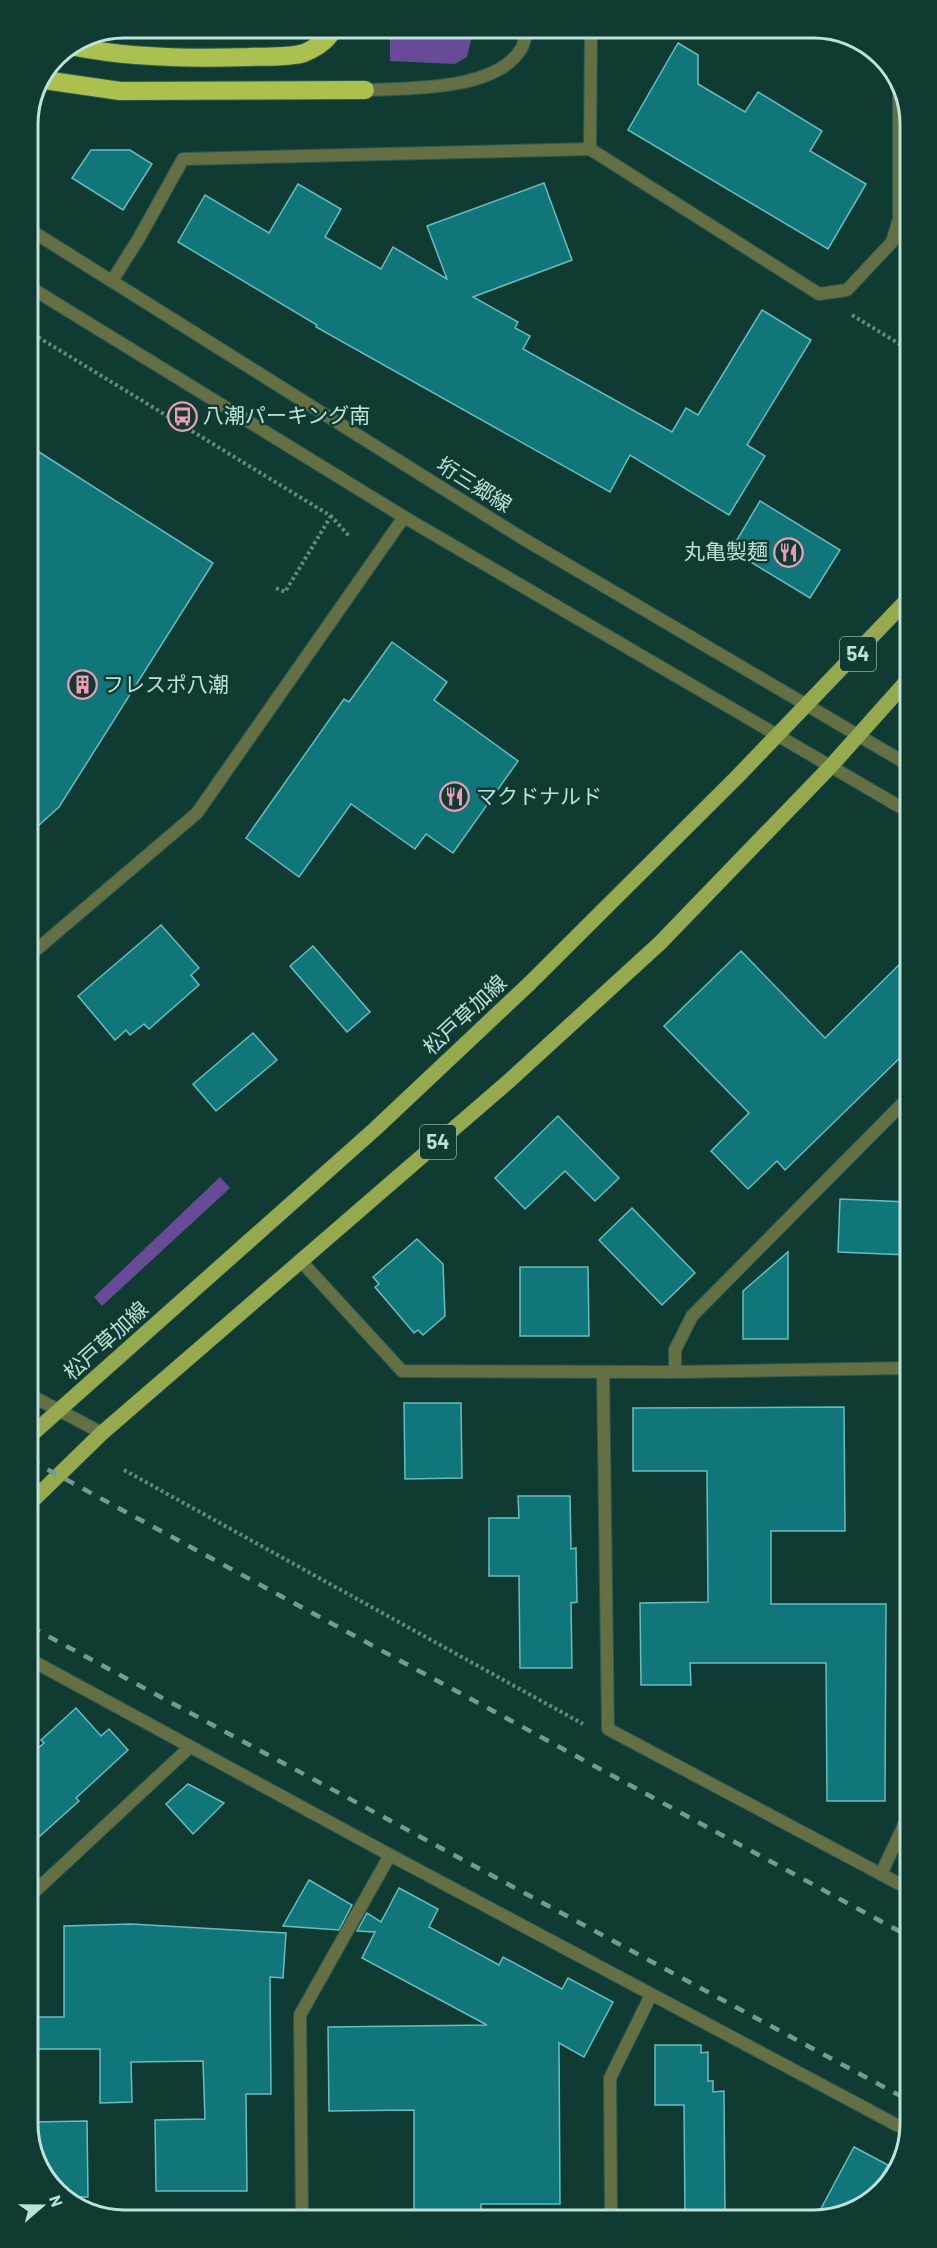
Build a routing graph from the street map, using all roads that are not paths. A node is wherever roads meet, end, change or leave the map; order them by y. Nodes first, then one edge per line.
1 (326, 38) edge
2 (524, 38) edge
3 (591, 38) edge
4 (83, 48) edge
5 (49, 81) edge
6 (365, 90) joint
7 (899, 116) edge
8 (590, 149) junction
9 (38, 235) edge
10 (112, 281) junction
11 (38, 292) edge
12 (404, 517) junction
13 (900, 607) edge
14 (900, 689) edge
15 (808, 705) junction
16 (778, 735) junction
17 (860, 735) junction
18 (900, 760) edge
19 (831, 766) junction
20 (900, 807) edge
21 (38, 949) edge
22 (900, 1107) edge
23 (300, 1260) junction
24 (900, 1368) edge
25 (603, 1372) junction
26 (675, 1372) junction
27 (37, 1399) edge
28 (59, 1410) junction
29 (37, 1429) edge
30 (102, 1433) junction
31 (37, 1496) edge
32 (37, 1665) edge
33 (190, 1747) junction
34 (900, 1833) edge
35 (390, 1855) junction
36 (881, 1874) junction
37 (900, 1884) edge
38 (37, 1889) edge
39 (651, 1995) junction
40 (900, 2127) edge
41 (302, 2210) edge
42 (611, 2210) edge

1 - 4 highway
2 - 6 street
3 - 8 street
5 - 6 highway
7 - 8 street
8 - 10 street
9 - 10 street, 垳三郷線
10 - 15 street, 垳三郷線
11 - 12 street
12 - 16 street
12 - 21 street
13 - 15 main road, 松戸草加線 / 54
14 - 17 main road, 54
15 - 16 main road, 松戸草加線 / 54
15 - 17 street, 垳三郷線
16 - 19 street
16 - 28 main road, 松戸草加線 / 54
17 - 18 street, 垳三郷線
17 - 19 main road, 54
19 - 20 street
19 - 23 main road, 54
22 - 26 street
23 - 25 street
23 - 30 main road, 54
24 - 26 street
25 - 26 street
25 - 36 street
27 - 28 street
28 - 29 main road, 松戸草加線 / 54
28 - 30 street
30 - 31 main road, 54
32 - 33 street
33 - 35 street
33 - 38 street
34 - 36 street
35 - 39 street
35 - 41 street
36 - 37 street
39 - 40 street
39 - 42 street

